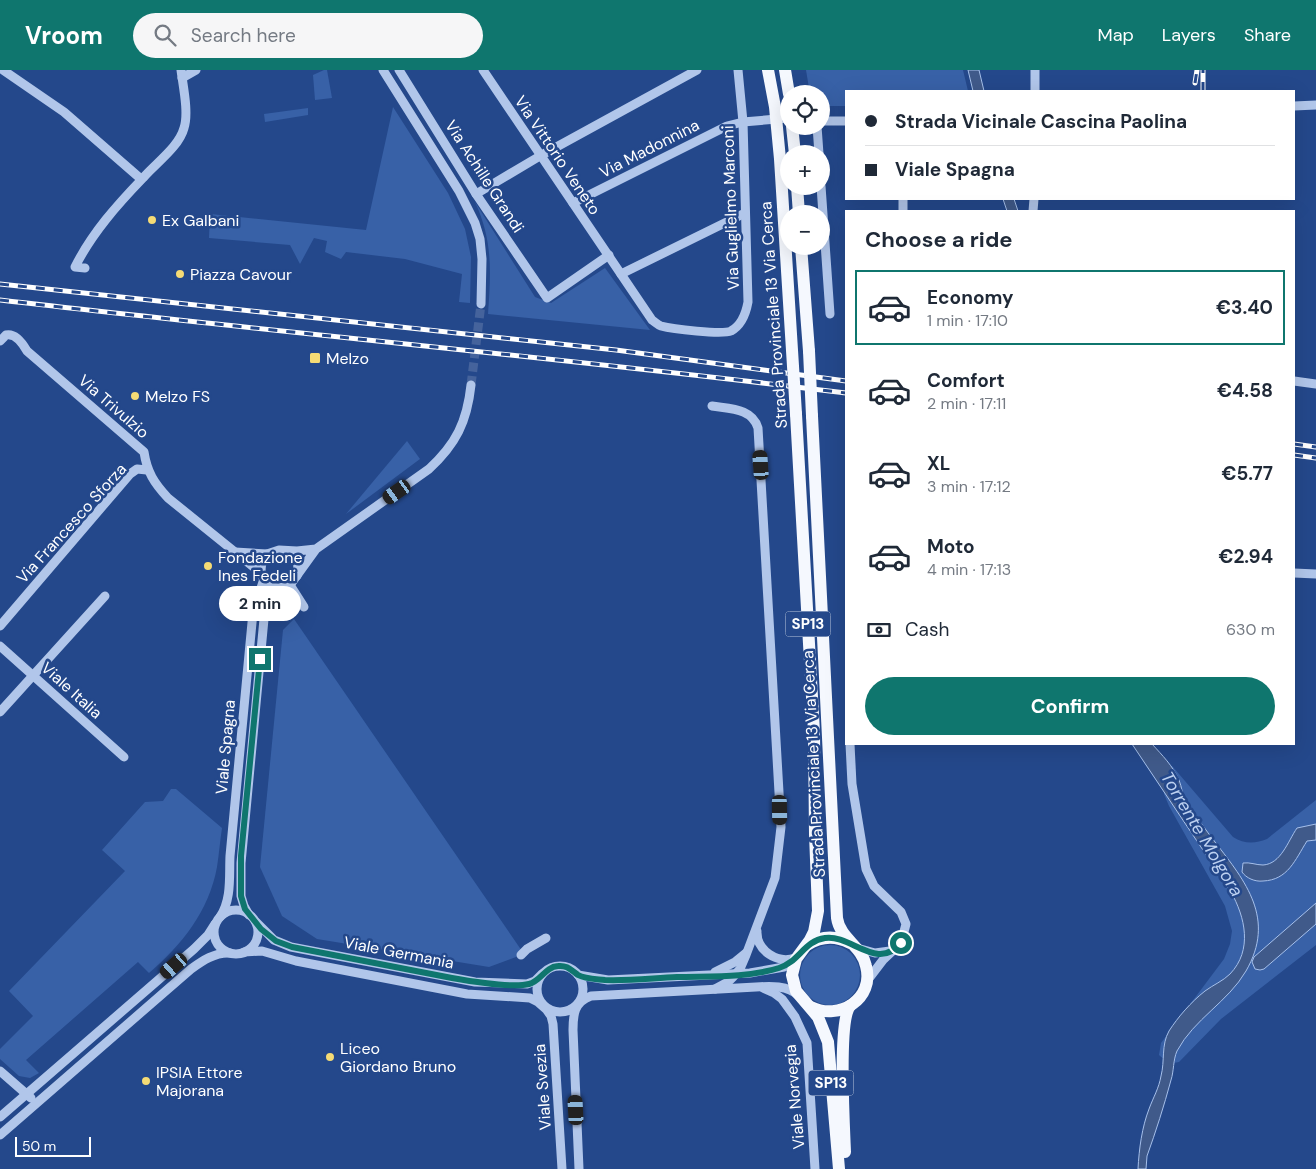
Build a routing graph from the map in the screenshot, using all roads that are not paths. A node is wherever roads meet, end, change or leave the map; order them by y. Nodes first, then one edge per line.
1 (3, 70) edge
2 (196, 70) edge
3 (383, 70) edge
4 (399, 70) edge
5 (483, 70) edge
6 (697, 70) edge
7 (738, 70) edge
8 (768, 70) edge
9 (785, 70) edge
10 (1035, 70) edge
11 (181, 74) edge
12 (788, 85) edge
13 (1035, 90) edge
14 (1316, 105) edge
15 (1295, 106) edge
16 (780, 118) edge
17 (830, 120) edge
18 (845, 121) edge
19 (743, 122) junction
20 (540, 156) junction
21 (141, 179) junction
22 (476, 194) junction
23 (822, 195) edge
24 (573, 203) junction
25 (745, 214) junction
26 (609, 255) junction
27 (802, 255) edge
28 (85, 268) dead end
29 (621, 274) junction
30 (480, 304) tunnel mouth
31 (830, 314) dead end
32 (652, 320) joint
33 (2, 339) edge
34 (1295, 381) edge
35 (1316, 384) edge
36 (471, 385) tunnel mouth
37 (712, 406) dead end
38 (147, 470) junction
39 (316, 549) junction
40 (285, 551) junction
41 (235, 552) junction
42 (267, 554) junction
43 (1295, 573) edge
44 (1316, 574) edge
45 (262, 576) junction
46 (297, 576) junction
47 (290, 585) junction
48 (276, 588) junction
49 (105, 596) dead end
50 (304, 607) dead end
51 (0, 626) edge
52 (0, 646) edge
53 (33, 675) junction
54 (0, 712) edge
55 (850, 745) edge
56 (124, 756) dead end
57 (250, 915) junction
58 (218, 920) junction
59 (256, 922) junction
60 (757, 927) junction
61 (546, 938) dead end
62 (806, 946) junction
63 (854, 946) junction
64 (748, 951) junction
65 (891, 951) junction
66 (244, 952) junction
67 (230, 953) junction
68 (521, 955) dead end
69 (797, 956) junction
70 (542, 974) junction
71 (736, 974) junction
72 (578, 975) junction
73 (703, 976) junction
74 (867, 981) junction
75 (756, 987) junction
76 (715, 989) junction
77 (803, 1000) junction
78 (578, 1005) junction
79 (543, 1006) junction
80 (850, 1006) junction
81 (0, 1071) edge
82 (26, 1094) junction
83 (36, 1104) junction
84 (0, 1117) edge
85 (0, 1135) edge
86 (562, 1169) edge
87 (579, 1169) edge
88 (815, 1169) edge
89 (838, 1169) edge
90 (845, 1169) edge

1 - 21 street
2 - 11 street
3 - 30 street
4 - 22 street, Via Achille Grandi
5 - 20 street, Via Vittorio Veneto
6 - 20 street
7 - 19 street, Via Guglielmo Marconi
8 - 62 main road, Strada Provinciale 13 Via Cerca / SP13, bridge
9 - 12 main road
10 - 13 street
11 - 21 street
14 - 15 street
16 - 19 street, Via Madonnina
17 - 18 street
19 - 24 street, Via Madonnina
19 - 25 street, Via Guglielmo Marconi
20 - 22 street
20 - 24 street, Via Vittorio Veneto
21 - 28 street
22 - 26 street, Via Achille Grandi
23 - 31 street
24 - 26 street, Via Vittorio Veneto
25 - 29 street
25 - 32 street, Via Guglielmo Marconi
26 - 29 street, Via Vittorio Veneto
27 - 63 main road, Strada Provinciale 13 Via Cerca / SP13, bridge
29 - 32 street, Via Vittorio Veneto
33 - 38 street, Via Trivulzio
34 - 35 street
36 - 39 street
37 - 60 street
38 - 41 street, Via Trivulzio
38 - 51 street, Via Francesco Sforza
39 - 40 street
39 - 46 street
40 - 42 street
40 - 46 street
41 - 42 street
41 - 45 street, Via Trivulzio
42 - 45 street
43 - 44 street
45 - 48 street
45 - 58 street, Viale Spagna
46 - 47 street
47 - 48 street
47 - 50 street
48 - 57 street, Viale Spagna
49 - 53 street
52 - 53 street, Viale Italia
53 - 54 street
53 - 56 street, Viale Italia
55 - 65 street
57 - 58 street
57 - 59 street
58 - 67 street
58 - 82 street
59 - 66 street
59 - 70 street, Viale Germania
60 - 64 street
60 - 69 street
61 - 68 street
62 - 63 main road, Strada Provinciale 13 Via Cerca / SP13
62 - 69 main road, Strada Provinciale 13 Via Cerca / SP13
63 - 65 street
63 - 74 main road, Strada Provinciale 13 Via Cerca / SP13
64 - 71 street
64 - 73 street
65 - 74 street
66 - 67 street
66 - 79 street, Viale Germania
67 - 83 street
69 - 71 street
69 - 77 main road, SP13
70 - 72 street
70 - 79 street
71 - 73 street
71 - 76 street
72 - 73 street
72 - 78 street
74 - 80 main road, SP13
75 - 76 street
75 - 77 street
75 - 88 street, Viale Norvegia
76 - 78 street
77 - 80 main road
77 - 89 main road, SP13
78 - 79 street
78 - 87 street, Viale Svezia
79 - 86 street, Viale Svezia
80 - 90 main road, SP13
81 - 82 street
82 - 83 street
82 - 84 street
83 - 85 street

